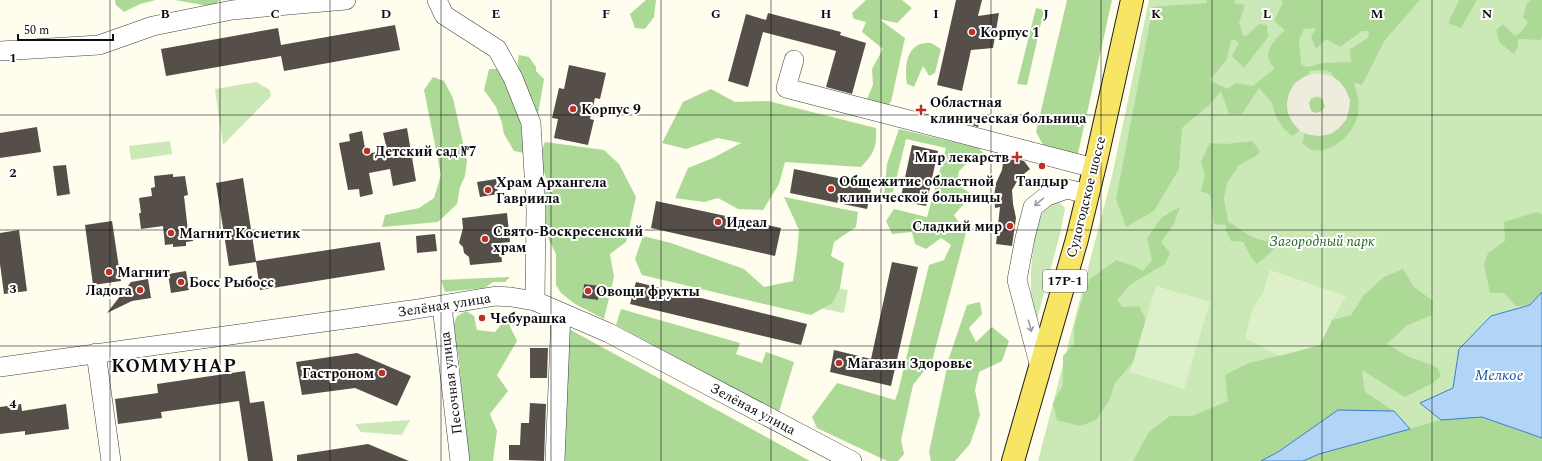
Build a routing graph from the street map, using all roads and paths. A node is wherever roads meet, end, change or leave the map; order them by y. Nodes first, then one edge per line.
1 (346, 0) edge
2 (437, 0) edge
3 (1132, 0) edge
4 (0, 51) edge
5 (794, 60) dead end
6 (1094, 168) junction
7 (1088, 194) junction
8 (535, 301) junction
9 (442, 306) junction
10 (561, 313) junction
11 (96, 353) junction
12 (0, 366) edge
13 (1040, 367) junction
14 (111, 461) edge
15 (460, 461) edge
16 (555, 461) edge
17 (852, 461) edge
18 (1013, 461) edge

1 - 4 street
2 - 8 street
3 - 6 main road, Судогодское шоссе / 17Р-1
5 - 6 street
6 - 7 main road, Судогодское шоссе / 17Р-1
7 - 13 main road, Судогодское шоссе / 17Р-1
7 -> 13 street
8 - 9 street, Зелёная улица
8 - 10 street, Зелёная улица
9 - 11 street, Зелёная улица
9 - 15 street, Песочная улица
10 - 16 street
10 - 17 street, Зелёная улица
11 - 12 street, Зелёная улица
11 - 14 street
13 - 18 main road, Судогодское шоссе / 17Р-1

